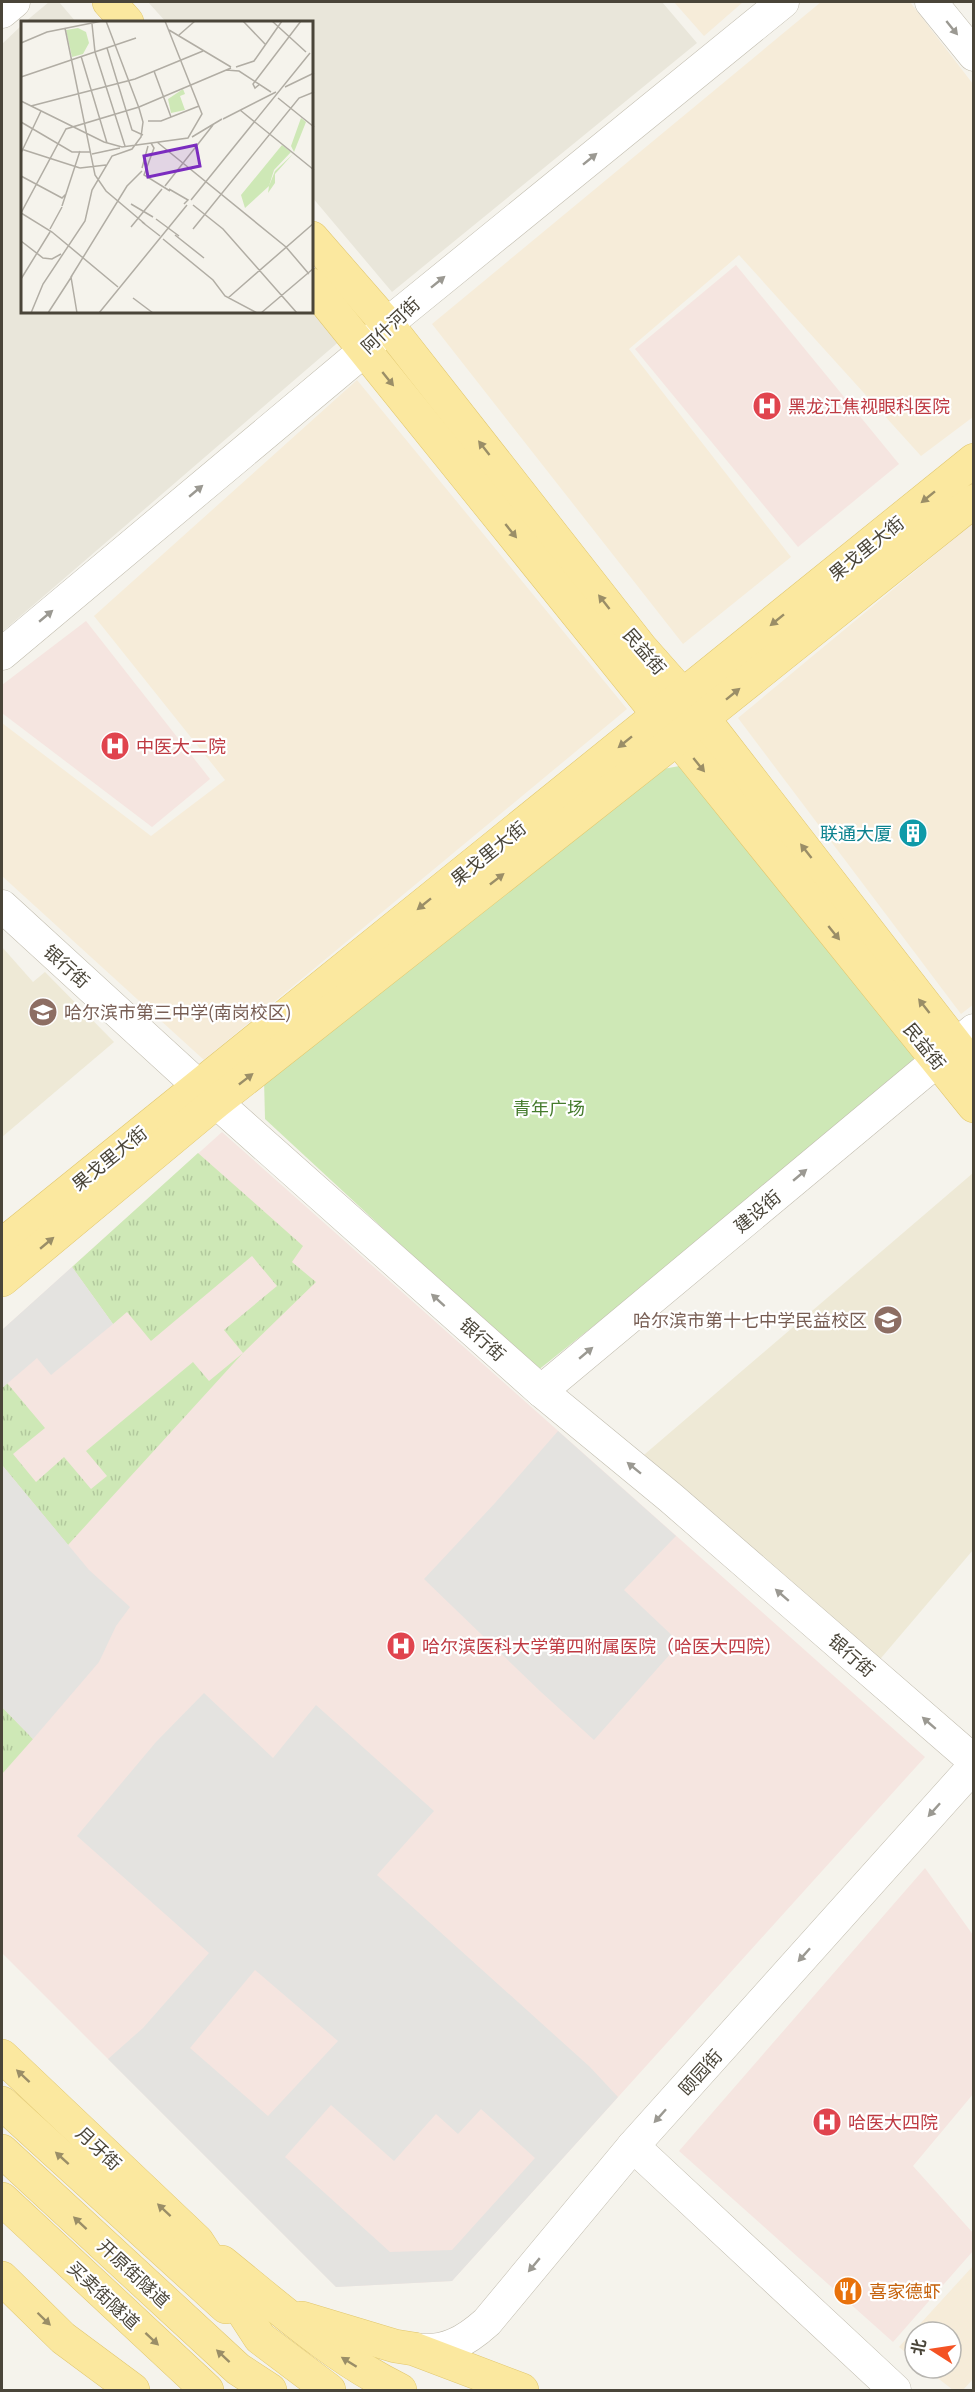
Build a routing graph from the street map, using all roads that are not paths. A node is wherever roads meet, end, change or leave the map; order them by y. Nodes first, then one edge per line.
1 (14, 2) edge
2 (85, 2) edge
3 (109, 2) edge
4 (783, 2) edge
5 (931, 2) edge
6 (2, 12) edge
7 (101, 21) edge
8 (126, 21) edge
9 (974, 54) edge
10 (314, 240) edge
11 (314, 288) edge
12 (387, 324) junction
13 (364, 350) junction
14 (974, 460) edge
15 (974, 501) edge
16 (2, 654) edge
17 (681, 716) junction
18 (2, 906) edge
19 (960, 1051) edge
20 (207, 1094) junction
21 (974, 1106) edge
22 (2, 1245) edge
23 (2, 1280) edge
24 (541, 1391) junction
25 (974, 1761) edge
26 (974, 1766) edge
27 (2, 2056) edge
28 (2, 2103) edge
29 (633, 2146) junction
30 (2, 2151) edge
31 (2, 2199) edge
32 (197, 2241) junction
33 (2, 2278) edge
34 (284, 2313) junction
35 (260, 2338) junction
36 (414, 2349) junction
37 (133, 2391) edge
38 (207, 2391) edge
39 (270, 2391) edge
40 (329, 2391) edge
41 (400, 2391) edge
42 (522, 2391) edge
43 (895, 2391) edge

1 - 6 street
2 - 7 main road
3 - 8 main road
12 -> 4 street, 阿什河街
5 -> 9 street
10 - 12 main road, 民益街
11 - 13 main road, 民益街
12 - 13 street, 阿什河街
17 -> 12 main road, 民益街
16 -> 13 street, 阿什河街
13 -> 17 main road, 民益街
14 -> 17 main road, 果戈里大街
17 -> 15 main road, 果戈里大街
17 - 19 main road, 民益街
17 - 20 main road, 果戈里大街
18 - 20 street, 银行街
19 - 21 main road, 民益街
24 -> 19 street, 建设街
20 - 22 main road, 果戈里大街
23 -> 20 main road, 果戈里大街
24 -> 20 street, 银行街
25 -> 24 street, 银行街
26 -> 29 street, 颐园街
32 -> 27 main road, 月牙街
35 -> 28 main road
29 -> 36 street, 颐园街
29 - 43 street
39 -> 30 main road, 开原街隧道
31 -> 38 main road, 买卖街隧道
32 - 34 main road, 月牙街
32 - 35 main road, 月牙街
33 -> 37 main road
34 - 36 main road
41 -> 34 main road, 月牙街
35 - 40 main road, 月牙街
36 - 42 main road

